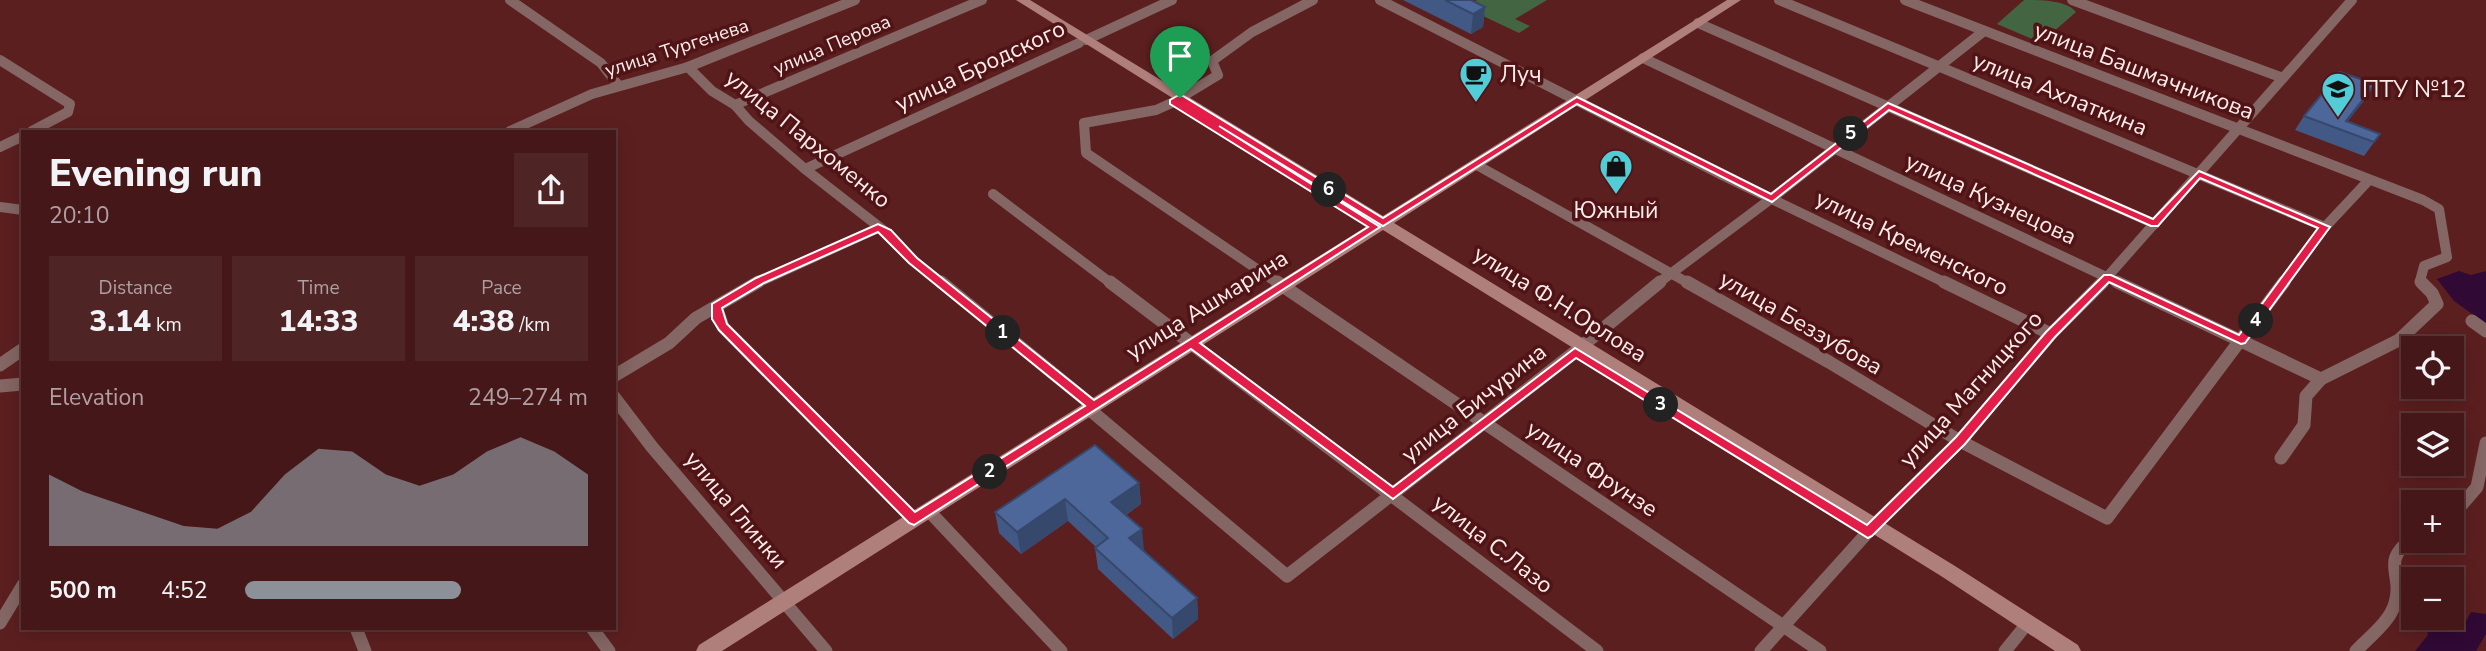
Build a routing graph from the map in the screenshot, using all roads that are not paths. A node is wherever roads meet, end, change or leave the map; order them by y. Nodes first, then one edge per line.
1 (510, 0) edge
2 (855, 0) edge
3 (982, 0) edge
4 (1011, 0) edge
5 (1022, 0) edge
6 (1172, 0) edge
7 (1313, 0) edge
8 (1380, 0) edge
9 (1735, 0) edge
10 (1779, 0) edge
11 (1905, 0) edge
12 (2072, 0) edge
13 (2352, 0) edge
14 (1698, 23) junction
15 (1984, 32) junction
16 (1082, 42) junction
17 (1643, 58) junction
18 (0, 60) edge
19 (1937, 66) junction
20 (688, 67) junction
21 (2283, 78) junction
22 (618, 85) junction
23 (1177, 100) junction
24 (1577, 100) junction
25 (735, 105) junction
26 (1888, 106) junction
27 (34, 130) edge
28 (512, 130) edge
29 (2238, 130) junction
30 (21, 137) edge
31 (0, 147) edge
32 (1833, 148) junction
33 (1475, 164) junction
34 (805, 169) junction
35 (2199, 174) junction
36 (2369, 180) junction
37 (993, 194) dead end
38 (1772, 198) junction
39 (0, 207) edge
40 (21, 210) edge
41 (2155, 223) junction
42 (1379, 225) junction
43 (2325, 227) junction
44 (878, 228) junction
45 (1671, 273) junction
46 (2108, 277) junction
47 (1281, 287) junction
48 (716, 307) junction
49 (2472, 321) dead end
50 (2486, 331) edge
51 (2050, 334) junction
52 (2241, 340) junction
53 (1192, 343) junction
54 (1578, 349) junction
55 (21, 350) edge
56 (0, 365) edge
57 (616, 375) edge
58 (2321, 379) junction
59 (21, 384) edge
60 (0, 386) edge
61 (616, 400) edge
62 (1091, 407) junction
63 (1487, 423) junction
64 (1960, 441) junction
65 (2486, 443) edge
66 (2281, 458) dead end
67 (1393, 494) junction
68 (2464, 502) edge
69 (921, 515) junction
70 (1870, 529) junction
71 (2401, 546) edge
72 (1287, 576) joint
73 (21, 588) edge
74 (783, 602) junction
75 (21, 612) edge
76 (2, 618) edge
77 (1785, 625) junction
78 (357, 630) edge
79 (593, 630) edge
80 (2022, 630) junction
81 (365, 651) edge
82 (609, 651) edge
83 (706, 651) edge
84 (826, 651) edge
85 (1061, 651) edge
86 (1597, 651) edge
87 (1761, 651) edge
88 (1820, 651) edge
89 (2005, 651) edge
90 (2053, 651) edge
91 (2071, 651) edge
92 (2356, 651) edge

1 - 22 street
2 - 20 street, улица Тургенева
3 - 25 street, улица Перова
4 - 16 main road, улица Ф.Н.Орлова
5 - 16 main road, улица Ф.Н.Орлова
6 - 16 street, улица Бродского
7 - 23 street
8 - 24 street, улица Кременского
9 - 14 main road, улица Ашмарина
10 - 19 street, улица Ахлаткина
11 - 15 street, улица Башмачникова
12 - 21 street
13 - 21 street, улица Магницкого
14 - 17 main road, улица Ашмарина
14 - 26 street
15 - 19 street, улица Бичурина
15 - 29 street, улица Башмачникова
16 - 23 main road, улица Ф.Н.Орлова
16 - 34 street, улица Бродского
17 - 24 main road, улица Ашмарина
17 - 32 street, улица Кузнецова
18 - 27 street
19 - 26 street, улица Бичурина
19 - 35 street, улица Ахлаткина
20 - 22 street, улица Тургенева
20 - 25 street, улица Пархоменко
21 - 29 street, улица Магницкого
22 - 28 street, улица Тургенева
23 - 42 main road, улица Ф.Н.Орлова
23 - 47 street, улица Фрунзе
24 - 33 main road, улица Ашмарина
24 - 38 street, улица Кременского
25 - 34 street, улица Пархоменко
26 - 32 street, улица Бичурина
26 - 41 street
29 - 35 street, улица Магницкого
29 - 36 street, улица Башмачникова
30 - 31 street
32 - 38 street, улица Бичурина
32 - 46 street, улица Кузнецова
33 - 42 main road, улица Ашмарина
33 - 45 street, улица Беззубова
34 - 44 street, улица Пархоменко
35 - 41 street, улица Магницкого
35 - 43 street, улица Ахлаткина
36 - 43 street
36 - 58 street, улица Башмачникова
37 - 53 street, улица С.Лазо
38 - 45 street, улица Бичурина
38 - 51 street, улица Кременского
39 - 40 street
41 - 46 street, улица Магницкого
42 - 47 main road, улица Ашмарина
42 - 54 main road, улица Ф.Н.Орлова
43 - 52 street
44 - 48 street
44 - 62 street, улица Пархоменко
45 - 54 street, улица Бичурина
45 - 64 street, улица Беззубова
46 - 51 street, улица Магницкого
46 - 52 street, улица Кузнецова
47 - 53 main road, улица Ашмарина
47 - 63 street, улица Фрунзе
48 - 57 street
48 - 69 street
49 - 50 street
51 - 64 street, улица Магницкого
52 - 58 street, улица Кузнецова
52 - 64 street, улица Беззубова
53 - 62 main road, улица Ашмарина
53 - 67 street, улица С.Лазо
54 - 63 street, улица Бичурина
54 - 70 main road, улица Ф.Н.Орлова
55 - 56 street
58 - 66 street
59 - 60 street
61 - 74 street, улица Глинки
62 - 69 main road, улица Ашмарина
62 - 72 street, улица Пархоменко
63 - 67 street, улица Бичурина
63 - 77 street, улица Фрунзе
64 - 70 street, улица Магницкого
65 - 68 street
67 - 72 street, улица Бичурина
67 - 86 street, улица С.Лазо
69 - 74 main road, улица Ашмарина
69 - 85 street
70 - 77 street, улица Магницкого
70 - 80 main road, улица Ф.Н.Орлова
70 - 91 main road, улица Ф.Н.Орлова
71 - 92 street
73 - 76 street
74 - 83 main road, улица Ашмарина
74 - 84 street, улица Глинки
75 - 76 street
77 - 87 street, улица Магницкого
77 - 88 street, улица Фрунзе
78 - 81 street
79 - 82 street
80 - 89 street
80 - 90 main road, улица Ф.Н.Орлова

